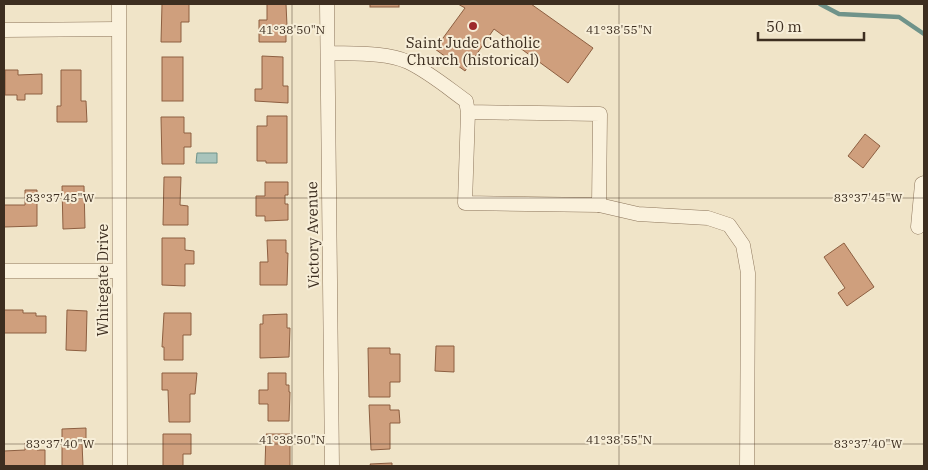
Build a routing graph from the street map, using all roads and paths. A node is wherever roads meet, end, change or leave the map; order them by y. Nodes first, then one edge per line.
1 (118, 4) edge
2 (327, 4) edge
3 (118, 29) junction
4 (4, 30) edge
5 (328, 53) junction
6 (468, 112) junction
7 (924, 183) edge
8 (599, 204) junction
9 (918, 227) dead end
10 (4, 271) edge
11 (119, 271) junction
12 (120, 466) edge
13 (332, 466) edge
14 (748, 466) edge

1 - 3 street, Whitegate Drive
2 - 5 street, Victory Avenue
3 - 4 street
3 - 11 street, Whitegate Drive
5 - 6 street
5 - 13 street, Victory Avenue
6 - 8 street
6 - 8 street
7 - 9 street
8 - 14 street
10 - 11 street
11 - 12 street, Whitegate Drive

